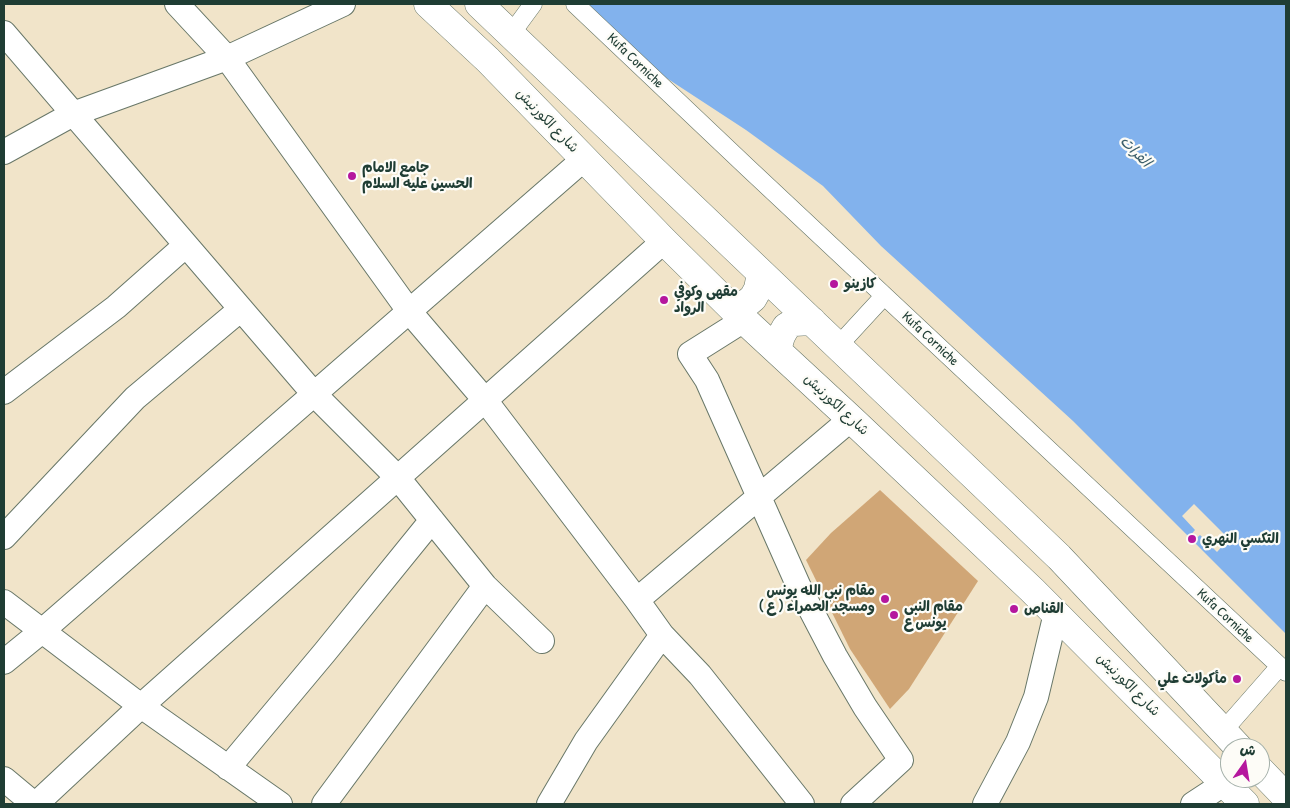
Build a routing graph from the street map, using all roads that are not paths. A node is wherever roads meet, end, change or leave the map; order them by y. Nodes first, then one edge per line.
1 (177, 4) edge
2 (343, 4) edge
3 (428, 4) edge
4 (479, 4) edge
5 (533, 4) edge
6 (575, 4) edge
7 (4, 33) edge
8 (511, 34) junction
9 (227, 58) junction
10 (74, 114) junction
11 (4, 152) edge
12 (584, 159) junction
13 (664, 241) junction
14 (186, 245) junction
15 (761, 273) junction
16 (884, 296) junction
17 (241, 309) junction
18 (409, 311) junction
19 (738, 314) junction
20 (812, 321) junction
21 (838, 346) junction
22 (777, 350) junction
23 (4, 392) edge
24 (314, 394) junction
25 (486, 400) junction
26 (851, 418) junction
27 (398, 478) junction
28 (759, 496) junction
29 (432, 520) junction
30 (4, 537) edge
31 (485, 586) junction
32 (637, 600) junction
33 (4, 602) edge
34 (1056, 614) junction
35 (42, 631) junction
36 (662, 635) junction
37 (542, 641) dead end
38 (4, 662) edge
39 (1283, 669) edge
40 (141, 706) junction
41 (1230, 738) edge
42 (1232, 738) edge
43 (228, 768) junction
44 (1220, 778) edge
45 (4, 779) edge
46 (1270, 781) edge
47 (1220, 786) edge
48 (1230, 788) edge
49 (1286, 798) edge
50 (35, 804) edge
51 (280, 804) edge
52 (324, 804) edge
53 (549, 804) edge
54 (802, 804) edge
55 (853, 804) edge
56 (984, 804) edge
57 (1193, 804) edge
58 (1245, 804) edge

1 - 9 street
2 - 9 street
3 - 12 street, شارع الكورنيش
4 - 8 street
5 - 8 street
6 - 16 street, Kufa Corniche
7 - 10 street
8 - 15 street
9 - 10 street
9 - 18 street
10 - 11 street
10 - 14 street
12 - 13 street, شارع الكورنيش
12 - 18 street
13 - 19 street, شارع الكورنيش
13 - 25 street
14 - 17 street
14 - 23 street
15 - 19 street
15 - 20 street
16 - 21 street
16 - 39 street, Kufa Corniche
17 - 24 street
17 - 30 street
18 - 24 street
18 - 25 street
19 - 22 street, شارع الكورنيش
19 - 28 street
20 - 21 street
20 - 22 street
21 - 41 street
22 - 26 street, شارع الكورنيش
24 - 27 street
24 - 35 street
25 - 27 street
25 - 32 street
26 - 28 street
26 - 34 street, شارع الكورنيش
27 - 29 street
27 - 40 street
28 - 32 street
28 - 55 street
29 - 31 street
29 - 43 street
31 - 37 street
31 - 52 street
32 - 36 street
33 - 35 street
34 - 44 street, شارع الكورنيش
34 - 56 street
35 - 38 street
35 - 40 street
36 - 53 street
36 - 54 street
39 - 42 street
40 - 43 street
40 - 50 street
43 - 51 street
45 - 50 street
46 - 49 street
47 - 57 street
48 - 58 street, شارع الكورنيش

